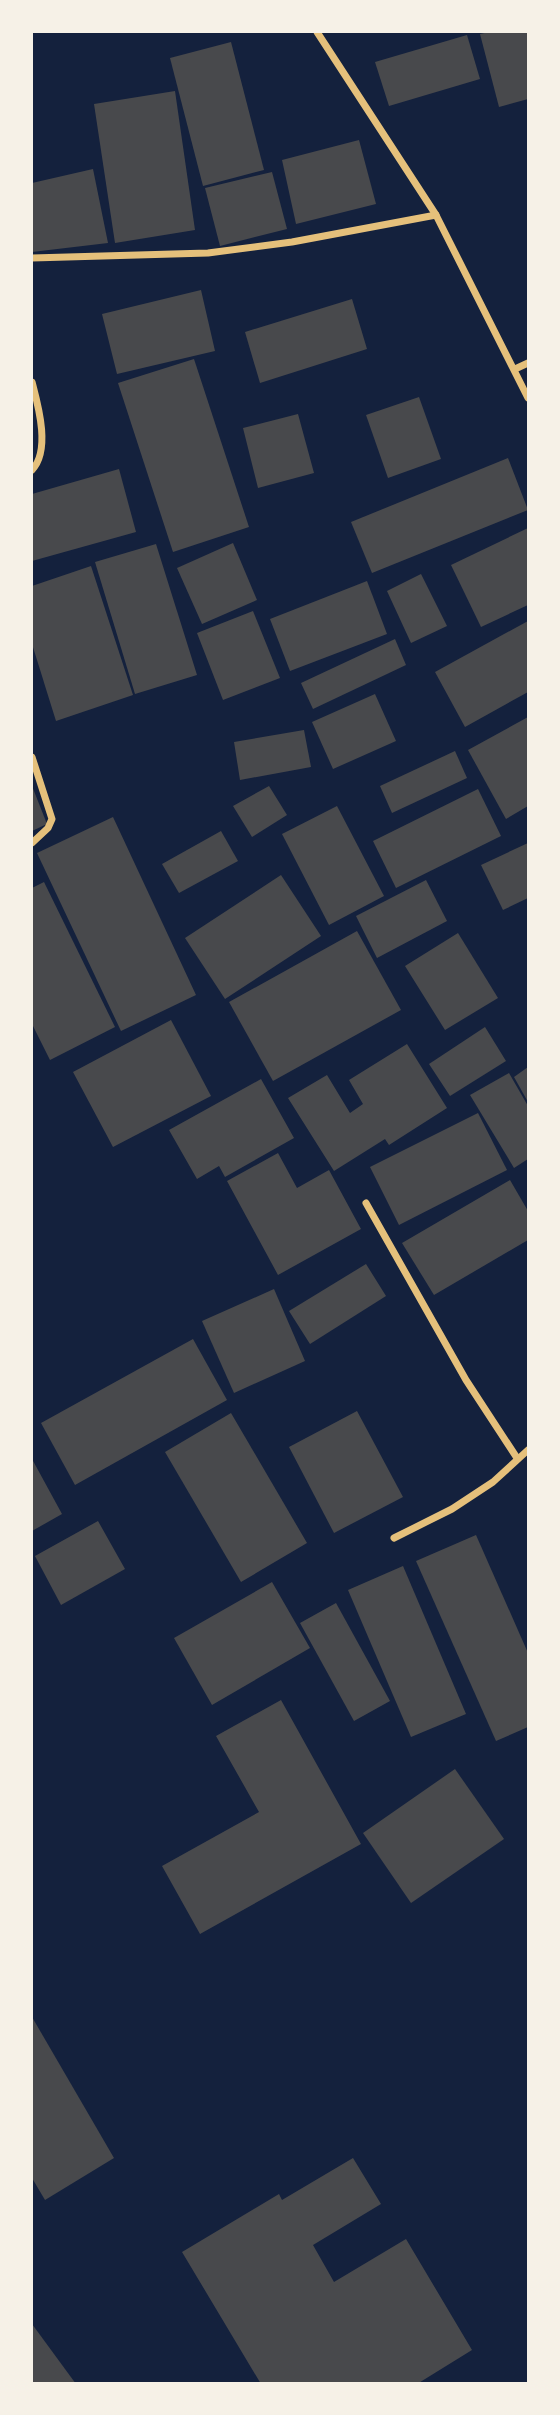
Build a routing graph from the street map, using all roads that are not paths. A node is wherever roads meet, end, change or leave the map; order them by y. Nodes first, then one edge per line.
1 (317, 32) edge
2 (436, 215) junction
3 (32, 258) edge
4 (528, 363) edge
5 (515, 369) junction
6 (32, 382) edge
7 (528, 398) edge
8 (32, 470) edge
9 (32, 757) edge
10 (32, 843) edge
11 (366, 1203) dead end
12 (528, 1450) edge
13 (517, 1458) junction
14 (394, 1538) dead end

1 - 2 street
2 - 3 street
2 - 5 street
4 - 5 street
5 - 7 street
6 - 8 street
9 - 10 street
11 - 13 street
12 - 13 street
13 - 14 street

